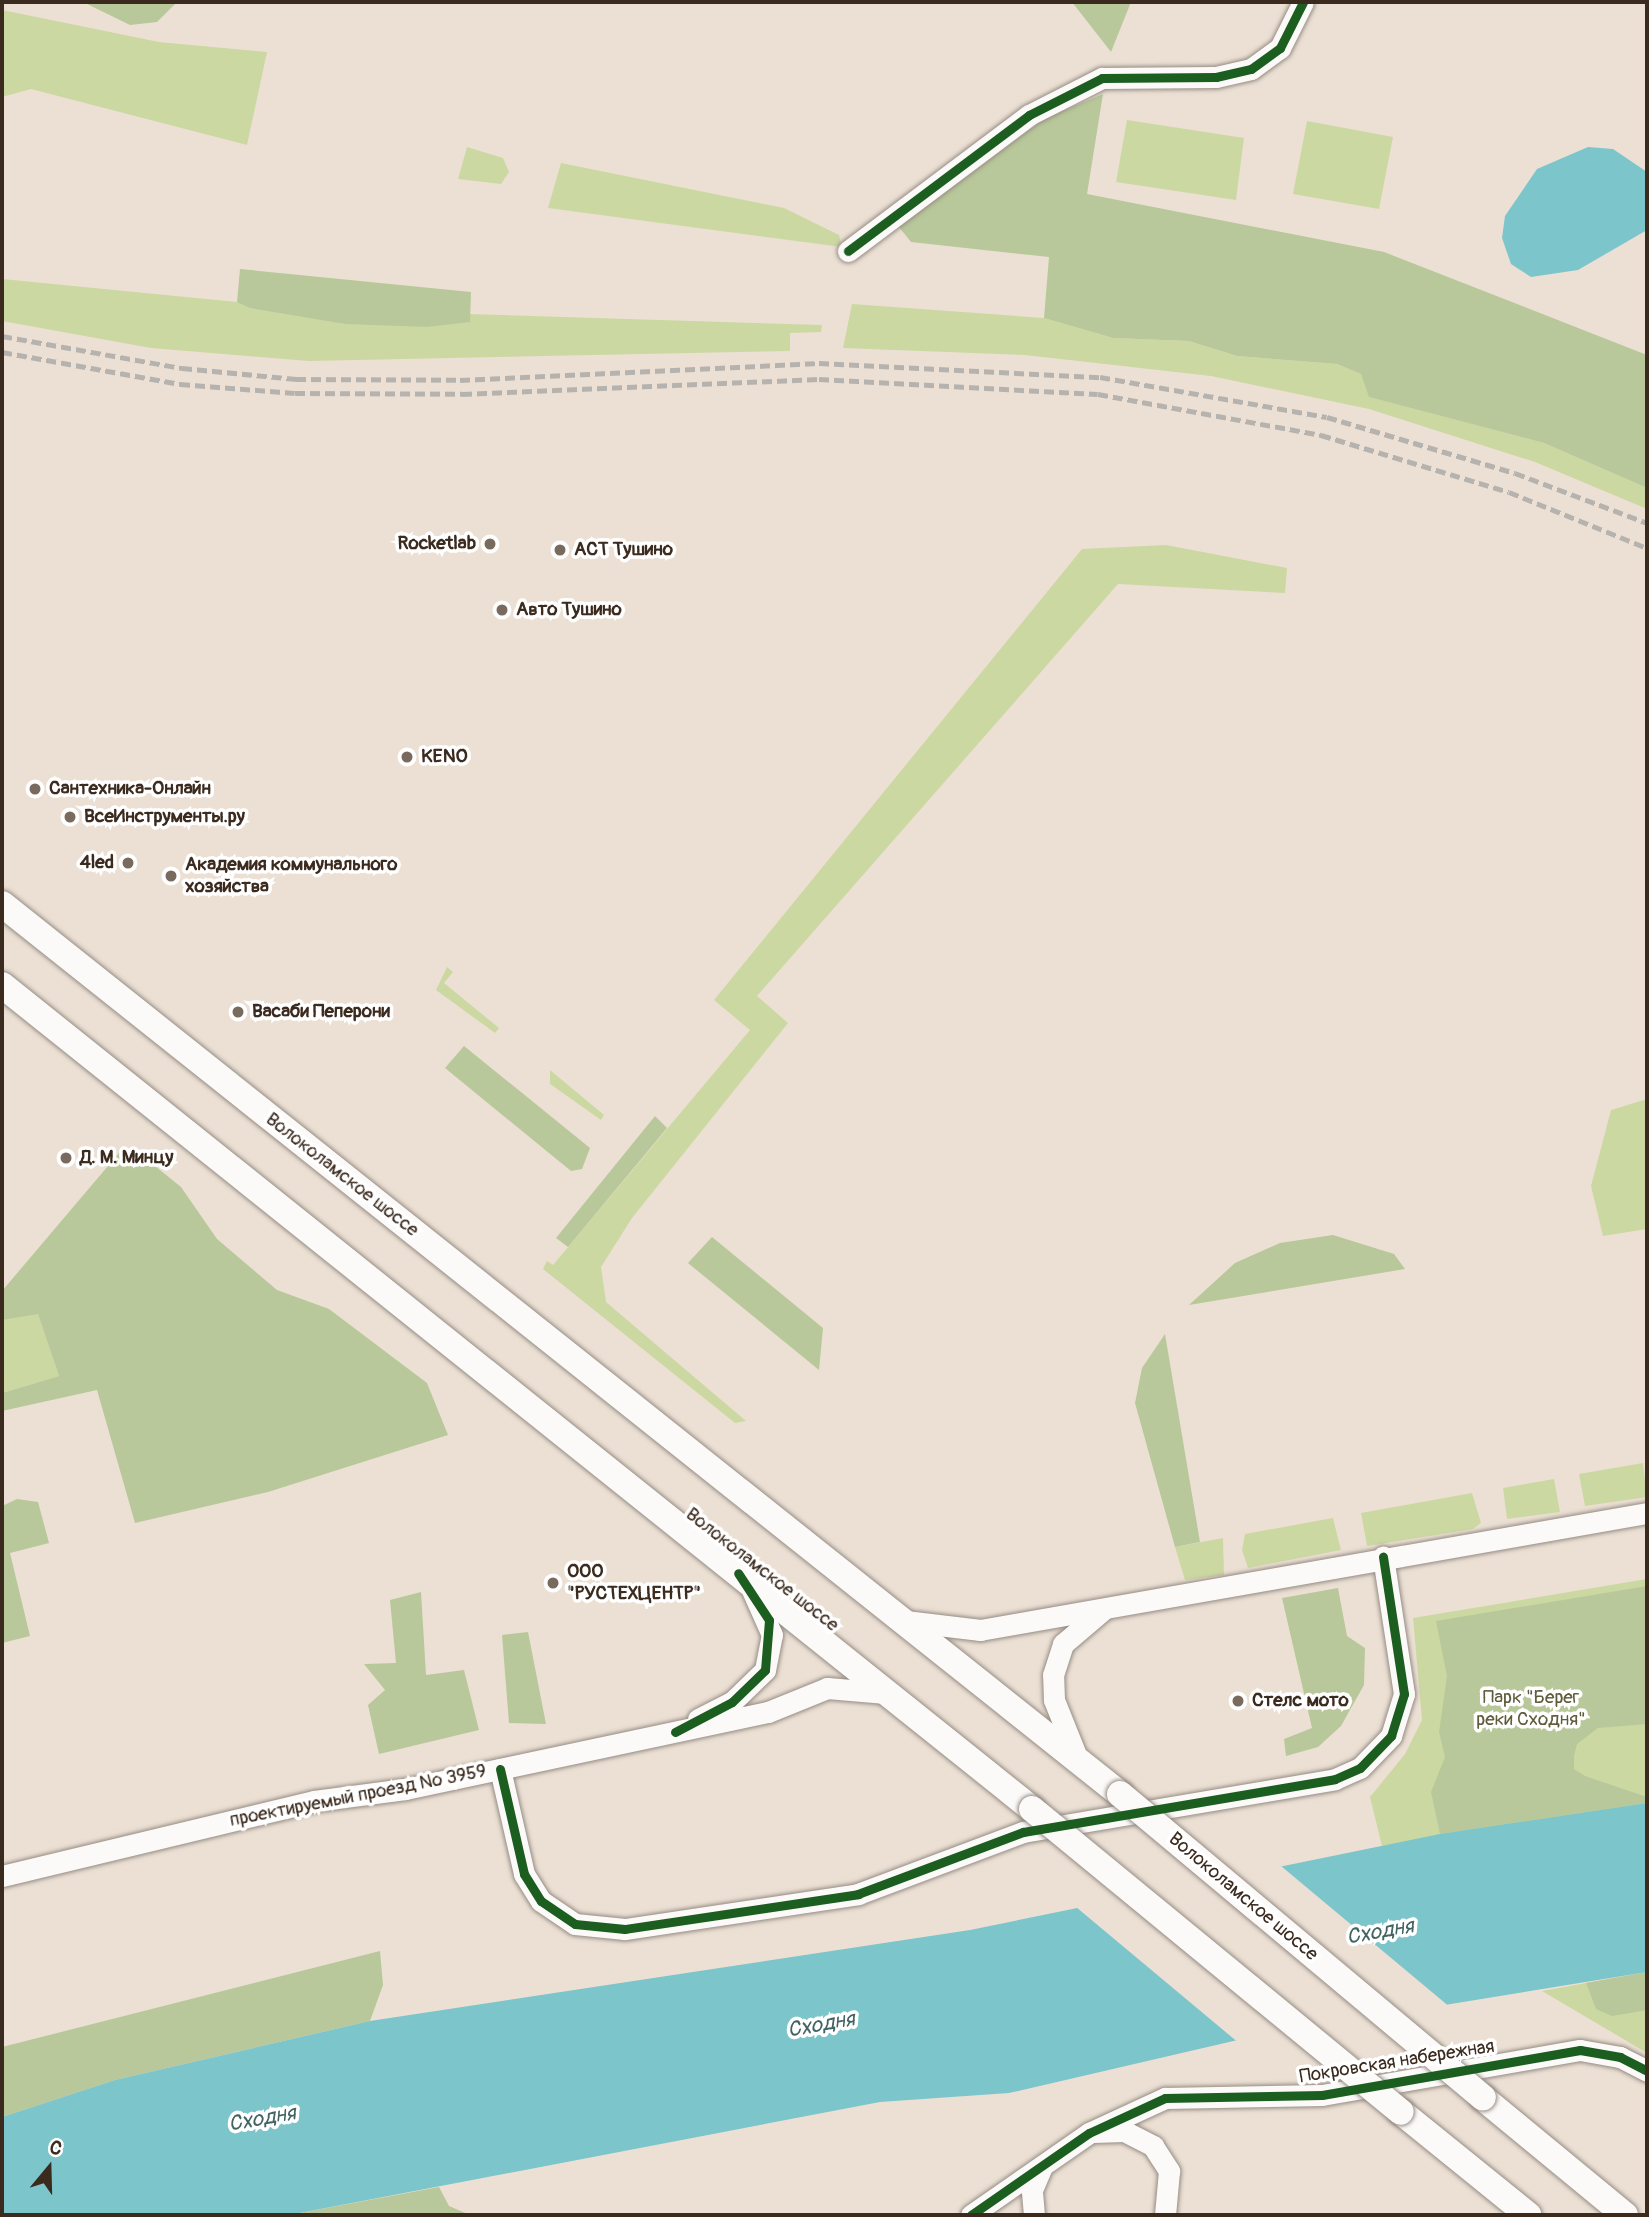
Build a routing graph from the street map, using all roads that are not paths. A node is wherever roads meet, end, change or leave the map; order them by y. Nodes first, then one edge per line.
1 (1303, 2) edge
2 (848, 251) dead end
3 (2, 904) edge
4 (2, 985) edge
5 (1647, 1513) edge
6 (1383, 1557) junction
7 (738, 1573) junction
8 (1124, 1601) junction
9 (901, 1620) junction
10 (890, 1694) junction
11 (675, 1732) junction
12 (1077, 1760) junction
13 (500, 1769) junction
14 (2, 1876) edge
15 (1647, 2071) edge
16 (1089, 2133) junction
17 (1044, 2165) junction
18 (971, 2215) edge
19 (1034, 2215) edge
20 (1165, 2215) edge
21 (1528, 2215) edge
22 (1625, 2215) edge

1 - 2 street
3 - 9 main road, Волоколамское шоссе
4 - 7 main road, Волоколамское шоссе
5 - 6 street
6 - 8 street
6 - 13 street
7 - 10 main road, Волоколамское шоссе
7 - 11 street, проектируемый проезд № 3959
8 - 9 street
8 - 12 street
9 - 12 main road, Волоколамское шоссе
10 - 11 street, проектируемый проезд № 3959
10 - 21 main road, Волоколамское шоссе, bridge
11 - 13 street, проектируемый проезд № 3959
12 - 22 main road, Волоколамское шоссе, bridge
13 - 14 street, проектируемый проезд № 3959
15 - 16 street, Покровская набережная
16 - 17 street, Покровская набережная
16 - 20 street
17 - 18 street, Покровская набережная
17 - 19 street

